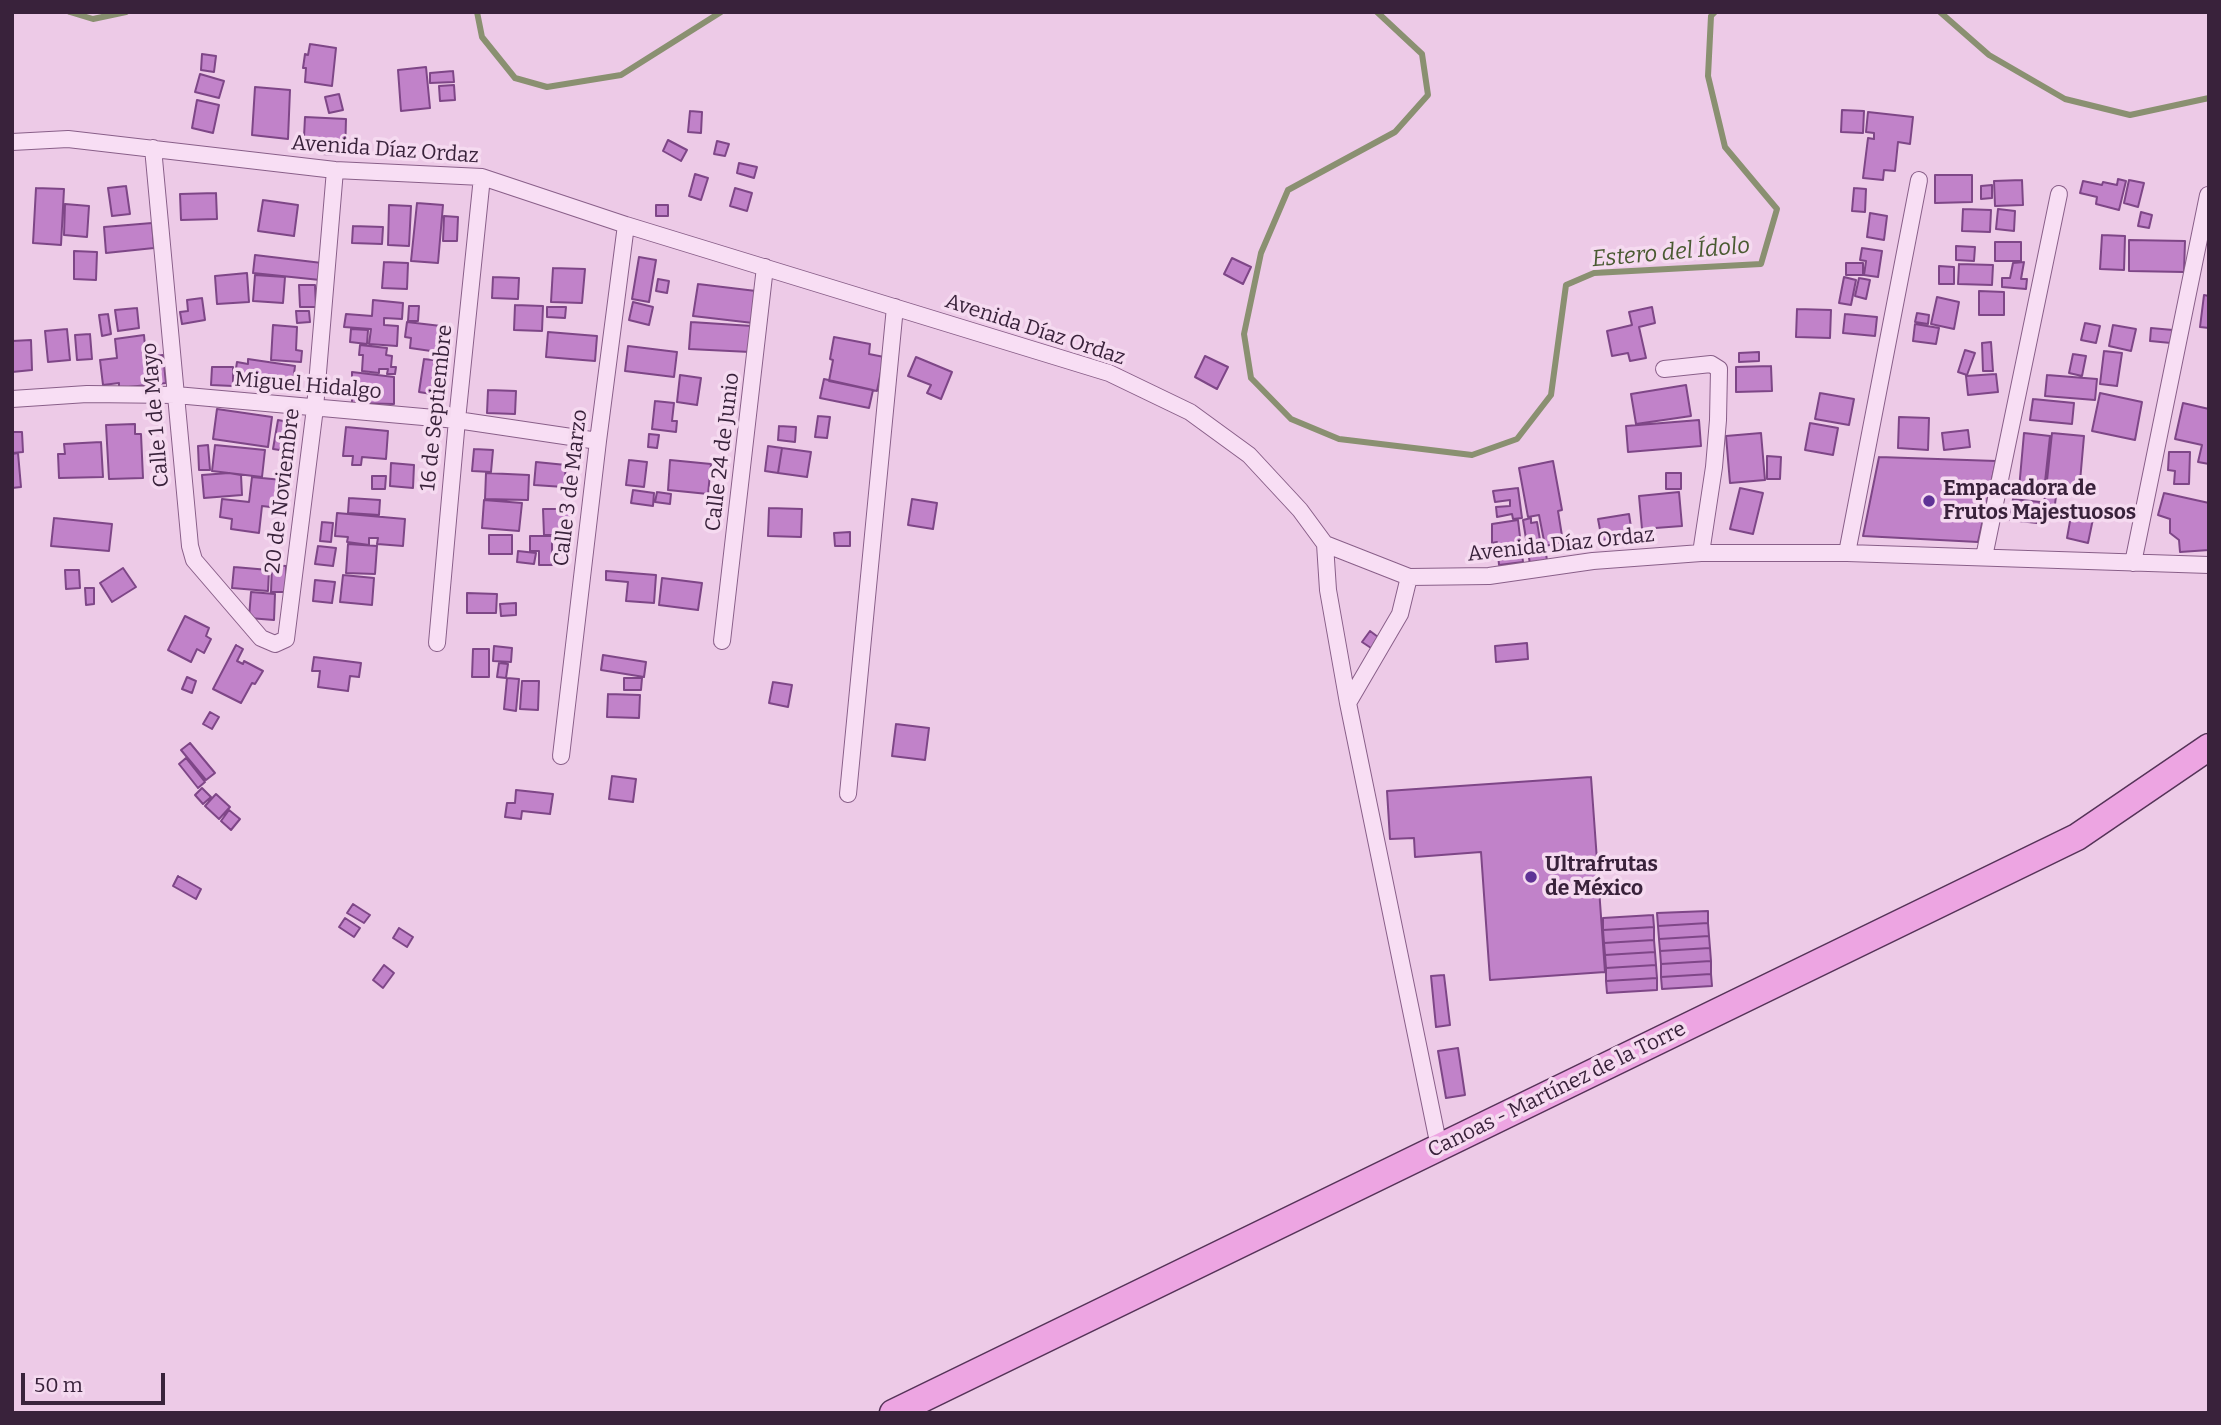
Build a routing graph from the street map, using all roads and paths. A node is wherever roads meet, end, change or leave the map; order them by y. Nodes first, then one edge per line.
1 (12, 142) edge
2 (153, 148) junction
3 (335, 170) junction
4 (482, 177) junction
5 (1919, 180) dead end
6 (2059, 194) dead end
7 (2208, 195) edge
8 (626, 225) junction
9 (765, 267) junction
10 (895, 307) junction
11 (1664, 369) dead end
12 (176, 395) junction
13 (12, 399) edge
14 (315, 408) junction
15 (457, 419) junction
16 (598, 441) junction
17 (1325, 544) junction
18 (1701, 553) junction
19 (1847, 553) junction
20 (1984, 557) junction
21 (2133, 563) junction
22 (2209, 565) edge
23 (1409, 577) junction
24 (722, 641) dead end
25 (275, 643) joint
26 (437, 643) dead end
27 (1348, 703) junction
28 (2209, 747) edge
29 (561, 756) dead end
30 (848, 794) dead end
31 (1439, 1147) junction
32 (893, 1413) edge

1 - 2 street, Avenida Díaz Ordaz
2 - 3 street, Avenida Díaz Ordaz
2 - 12 street, Calle 1 de Mayo
3 - 4 street, Avenida Díaz Ordaz
3 - 14 street, 20 de Noviembre
4 - 8 street, Avenida Díaz Ordaz
4 - 15 street, 16 de Septiembre
5 - 19 street
6 - 20 street
7 - 21 street
8 - 9 street, Avenida Díaz Ordaz
8 - 16 street, Calle 3 de Marzo
9 - 10 street, Avenida Díaz Ordaz
9 - 24 street, Calle 24 de Junio
10 - 17 street, Avenida Díaz Ordaz
10 - 30 street
11 - 18 street
12 - 13 street, Miguel Hidalgo
12 - 14 street, Miguel Hidalgo
12 - 25 street, Calle 1 de Mayo
14 - 15 street, Miguel Hidalgo
14 - 25 street, 20 de Noviembre
15 - 16 street, Miguel Hidalgo
15 - 26 street, 16 de Septiembre
16 - 29 street, Calle 3 de Marzo
17 - 23 street, Avenida Díaz Ordaz
17 - 27 street
18 - 19 street, Avenida Díaz Ordaz
18 - 23 street, Avenida Díaz Ordaz
19 - 20 street, Avenida Díaz Ordaz
20 - 21 street, Avenida Díaz Ordaz
21 - 22 street, Avenida Díaz Ordaz
23 - 27 street
27 - 31 street
28 - 31 main road, Canoas - Martínez de la Torre
31 - 32 main road, Canoas - Martínez de la Torre

